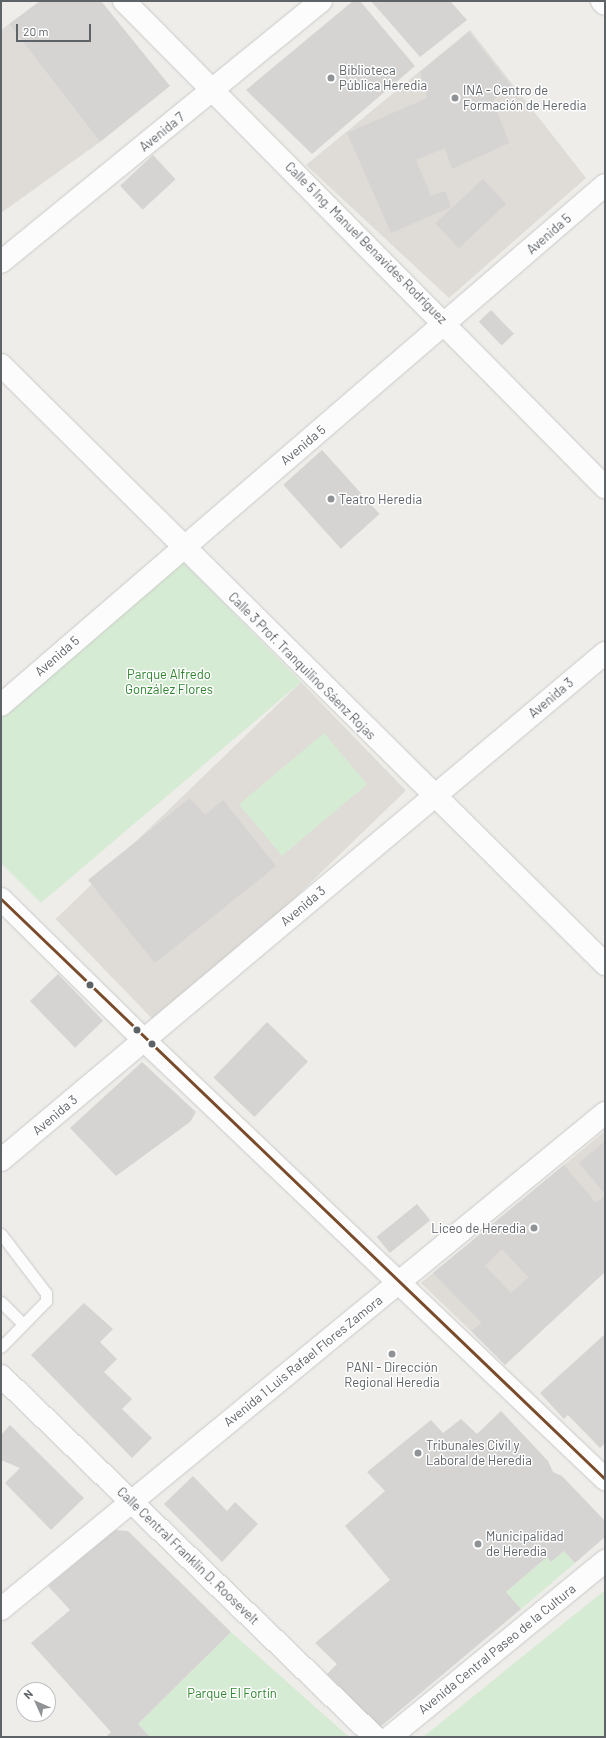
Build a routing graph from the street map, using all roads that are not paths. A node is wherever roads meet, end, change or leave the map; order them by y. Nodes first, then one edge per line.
1 (124, 1) edge
2 (321, 1) edge
3 (602, 1) edge
4 (605, 4) edge
5 (214, 90) junction
6 (605, 185) edge
7 (1, 262) edge
8 (446, 324) junction
9 (1, 365) edge
10 (605, 487) edge
11 (183, 547) junction
12 (605, 653) edge
13 (1, 705) edge
14 (433, 796) junction
15 (1, 899) edge
16 (605, 964) edge
17 (144, 1040) junction
18 (605, 1113) edge
19 (1, 1160) edge
20 (1, 1234) edge
21 (398, 1284) junction
22 (1, 1302) edge
23 (23, 1324) junction
24 (1, 1347) edge
25 (1, 1376) edge
26 (605, 1479) edge
27 (131, 1502) junction
28 (605, 1560) edge
29 (1, 1609) edge
30 (375, 1737) edge
31 (390, 1737) edge

1 - 5 street, Calle 5 Ing. Manuel Benavides Rodríguez
2 - 5 street, Avenida 7
3 - 4 street
5 - 7 street, Avenida 7
5 - 8 street, Calle 5 Ing. Manuel Benavides Rodríguez
6 - 8 street, Avenida 5
8 - 10 street, Calle 5 Ing. Manuel Benavides Rodríguez
8 - 11 street, Avenida 5
9 - 11 street, Calle 3 Prof. Tranquilino Sáenz Rojas
11 - 13 street, Avenida 5
11 - 14 street, Calle 3 Prof. Tranquilino Sáenz Rojas
12 - 14 street, Avenida 3
14 - 16 street, Calle 3 Prof. Tranquilino Sáenz Rojas
14 - 17 street, Avenida 3
15 - 17 street
17 - 19 street, Avenida 3
17 - 21 street
18 - 21 street, Avenida 1 Luis Rafael Flores Zamora
20 - 23 lane
21 - 26 street
21 - 27 street, Avenida 1 Luis Rafael Flores Zamora
22 - 23 lane
23 - 24 lane
25 - 27 street, Calle Central Franklin D. Roosevelt
27 - 29 street, Avenida 1 Luis Rafael Flores Zamora
27 - 30 street, Calle Central Franklin D. Roosevelt
28 - 31 street, Avenida Central Paseo de la Cultura

